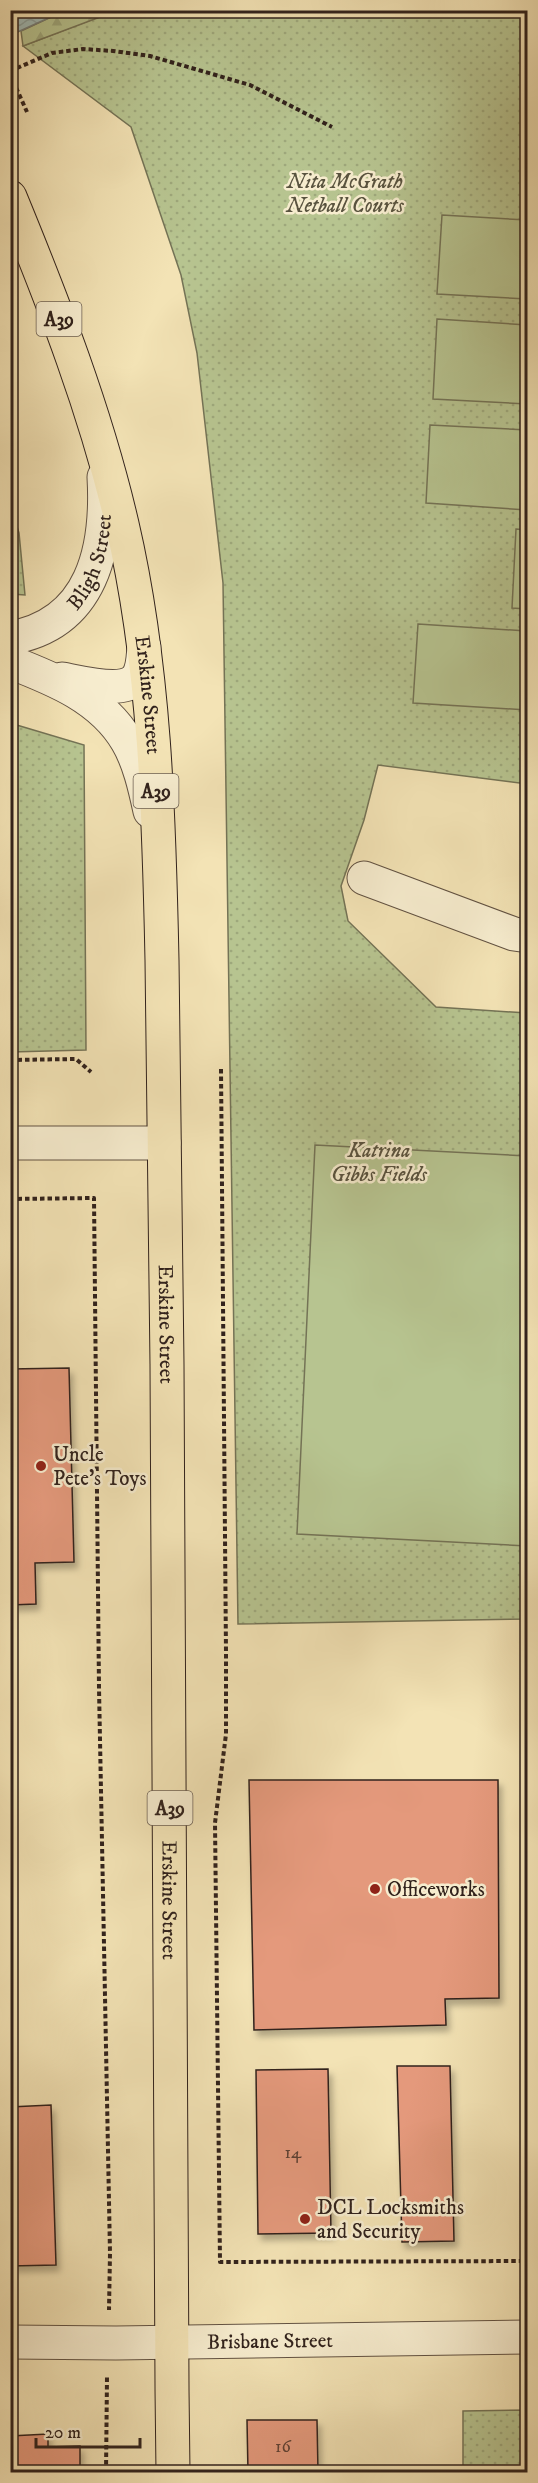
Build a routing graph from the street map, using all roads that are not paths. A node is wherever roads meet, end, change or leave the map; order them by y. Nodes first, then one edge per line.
1 (10, 197) edge
2 (101, 443) junction
3 (10, 638) edge
4 (144, 647) junction
5 (10, 662) edge
6 (49, 676) junction
7 (160, 850) junction
8 (364, 878) dead end
9 (528, 936) edge
10 (10, 1143) edge
11 (164, 1143) junction
12 (528, 2337) edge
13 (171, 2341) junction
14 (10, 2342) edge
15 (173, 2472) edge

1 - 2 highway, Erskine Street / A39
2 - 3 street, Bligh Street
2 - 4 highway, Erskine Street / A39
4 - 6 street
4 - 7 highway, Erskine Street / A39
5 - 6 street
6 - 7 street
7 - 11 highway, Erskine Street / A39
8 - 9 street
10 - 11 street
11 - 13 highway, Erskine Street / A39
12 - 13 street, Brisbane Street
13 - 14 street, Brisbane Street
13 - 15 highway, Erskine Street / A39

